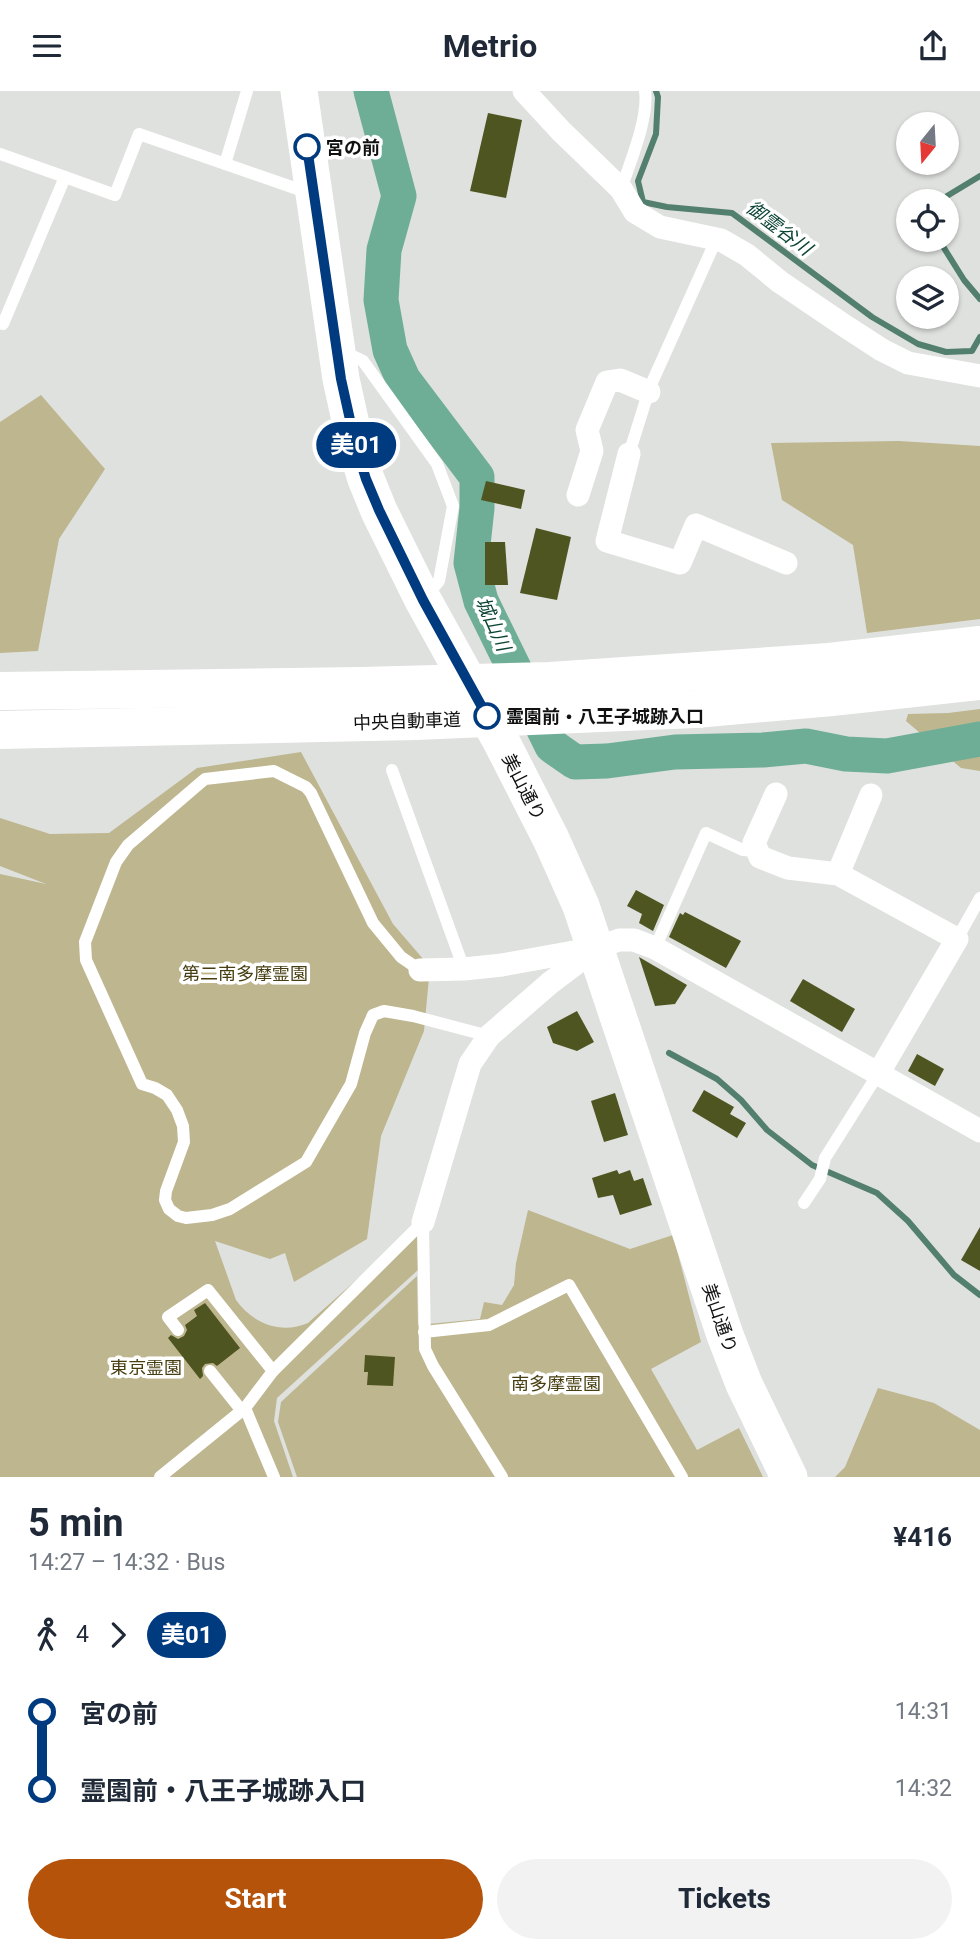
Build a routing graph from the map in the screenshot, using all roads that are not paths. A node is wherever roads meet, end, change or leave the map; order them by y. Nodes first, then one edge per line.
1 (247, 91) edge
2 (299, 91) edge
3 (524, 91) edge
4 (645, 91) edge
5 (0, 154) edge
6 (225, 164) junction
7 (65, 177) junction
8 (621, 189) junction
9 (314, 195) junction
10 (714, 239) junction
11 (0, 323) edge
12 (336, 347) junction
13 (980, 376) edge
14 (649, 392) junction
15 (629, 454) joint
16 (578, 495) dead end
17 (786, 563) dead end
18 (423, 600) junction
19 (980, 645) edge
20 (980, 681) edge
21 (0, 691) edge
22 (553, 698) junction
23 (0, 730) edge
24 (392, 770) dead end
25 (776, 794) dead end
26 (871, 795) dead end
27 (757, 851) junction
28 (838, 874) junction
29 (980, 898) edge
30 (957, 939) junction
31 (655, 948) junction
32 (596, 949) junction
33 (464, 969) junction
34 (420, 970) joint
35 (489, 1036) junction
36 (878, 1074) junction
37 (980, 1131) edge
38 (804, 1203) dead end
39 (423, 1222) junction
40 (178, 1330) dead end
41 (424, 1332) junction
42 (211, 1371) dead end
43 (273, 1371) junction
44 (244, 1409) junction
45 (160, 1477) edge
46 (274, 1477) edge
47 (502, 1477) edge
48 (682, 1477) edge
49 (789, 1477) edge

1 - 6 lane
2 - 9 main road, 美山通り
3 - 8 street
4 - 8 lane
5 - 7 lane
6 - 7 lane
6 - 9 lane
7 - 11 lane
8 - 10 street
9 - 12 main road, 美山通り
10 - 13 street
10 - 14 lane
12 - 18 main road, 美山通り
12 - 18 lane
14 - 15 lane
14 - 16 street
15 - 17 street
18 - 32 main road, 美山通り
19 - 22 highway, 中央自動車道
20 - 22 highway, 中央自動車道
21 - 22 highway, 中央自動車道
22 - 23 highway, 中央自動車道
24 - 33 lane
25 - 27 street
26 - 28 street
27 - 28 street
27 - 31 lane
28 - 30 street
29 - 30 lane
30 - 36 street
31 - 32 street
31 - 36 street
32 - 33 street
32 - 35 street
32 - 49 main road, 美山通り
33 - 34 street
34 - 35 lane
35 - 39 street
36 - 37 street
36 - 38 lane
39 - 41 lane
39 - 43 lane
40 - 43 lane
41 - 47 lane
41 - 48 lane
42 - 44 lane
43 - 44 lane
44 - 45 lane
44 - 46 lane

